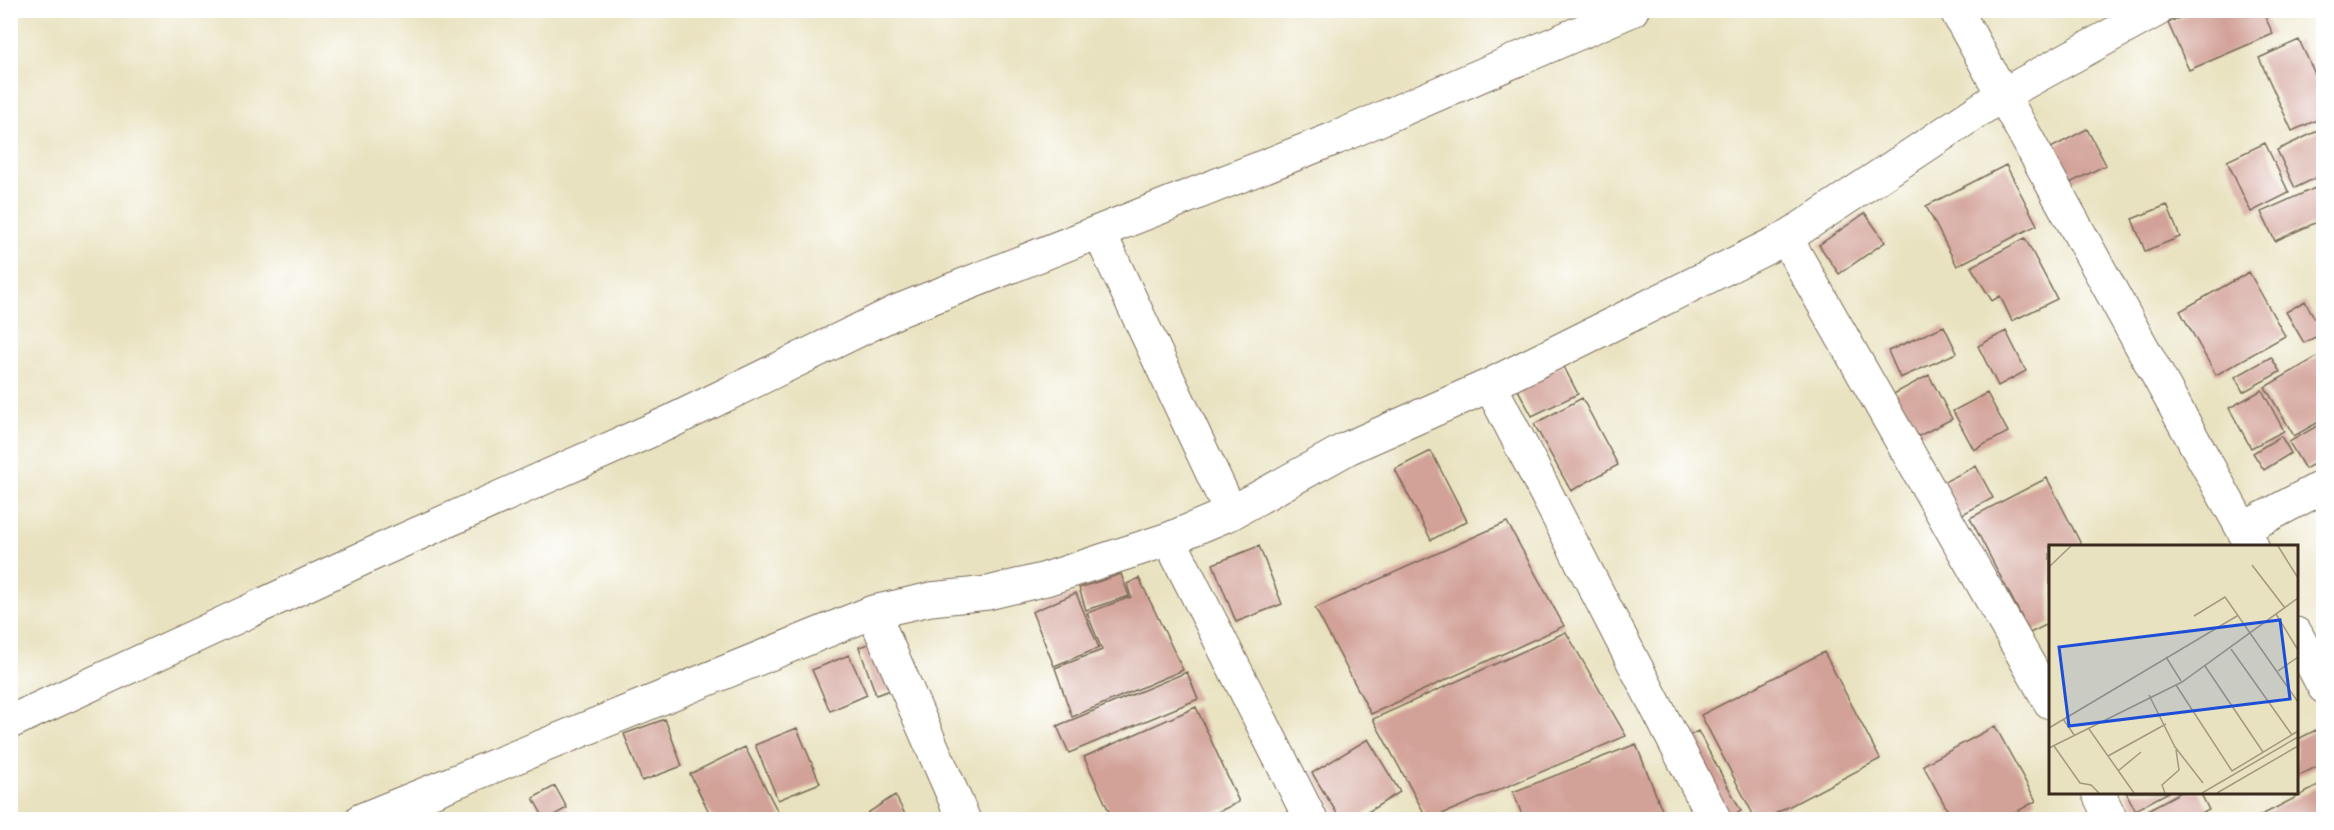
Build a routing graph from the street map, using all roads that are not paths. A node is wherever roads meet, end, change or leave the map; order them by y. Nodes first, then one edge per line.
1 (1632, 10) edge
2 (1956, 10) edge
3 (2157, 10) edge
4 (2002, 95) junction
5 (1099, 232) junction
6 (1786, 238) junction
7 (1490, 385) junction
8 (2324, 486) edge
9 (1231, 513) junction
10 (2247, 538) edge
11 (1169, 539) junction
12 (873, 612) junction
13 (2298, 638) edge
14 (2324, 687) edge
15 (2049, 700) edge
16 (10, 722) edge
17 (2099, 794) edge
18 (361, 819) edge
19 (964, 819) edge
20 (1311, 819) edge
21 (1715, 819) edge
22 (2111, 819) edge

1 - 5 street
2 - 4 street
3 - 4 street
4 - 6 street
4 - 10 street
5 - 9 street
5 - 16 street
6 - 7 street
6 - 15 street
7 - 9 street
7 - 21 street
8 - 10 street
9 - 11 street
11 - 12 street
11 - 20 street
12 - 18 street
12 - 19 street
13 - 14 street
17 - 22 street

